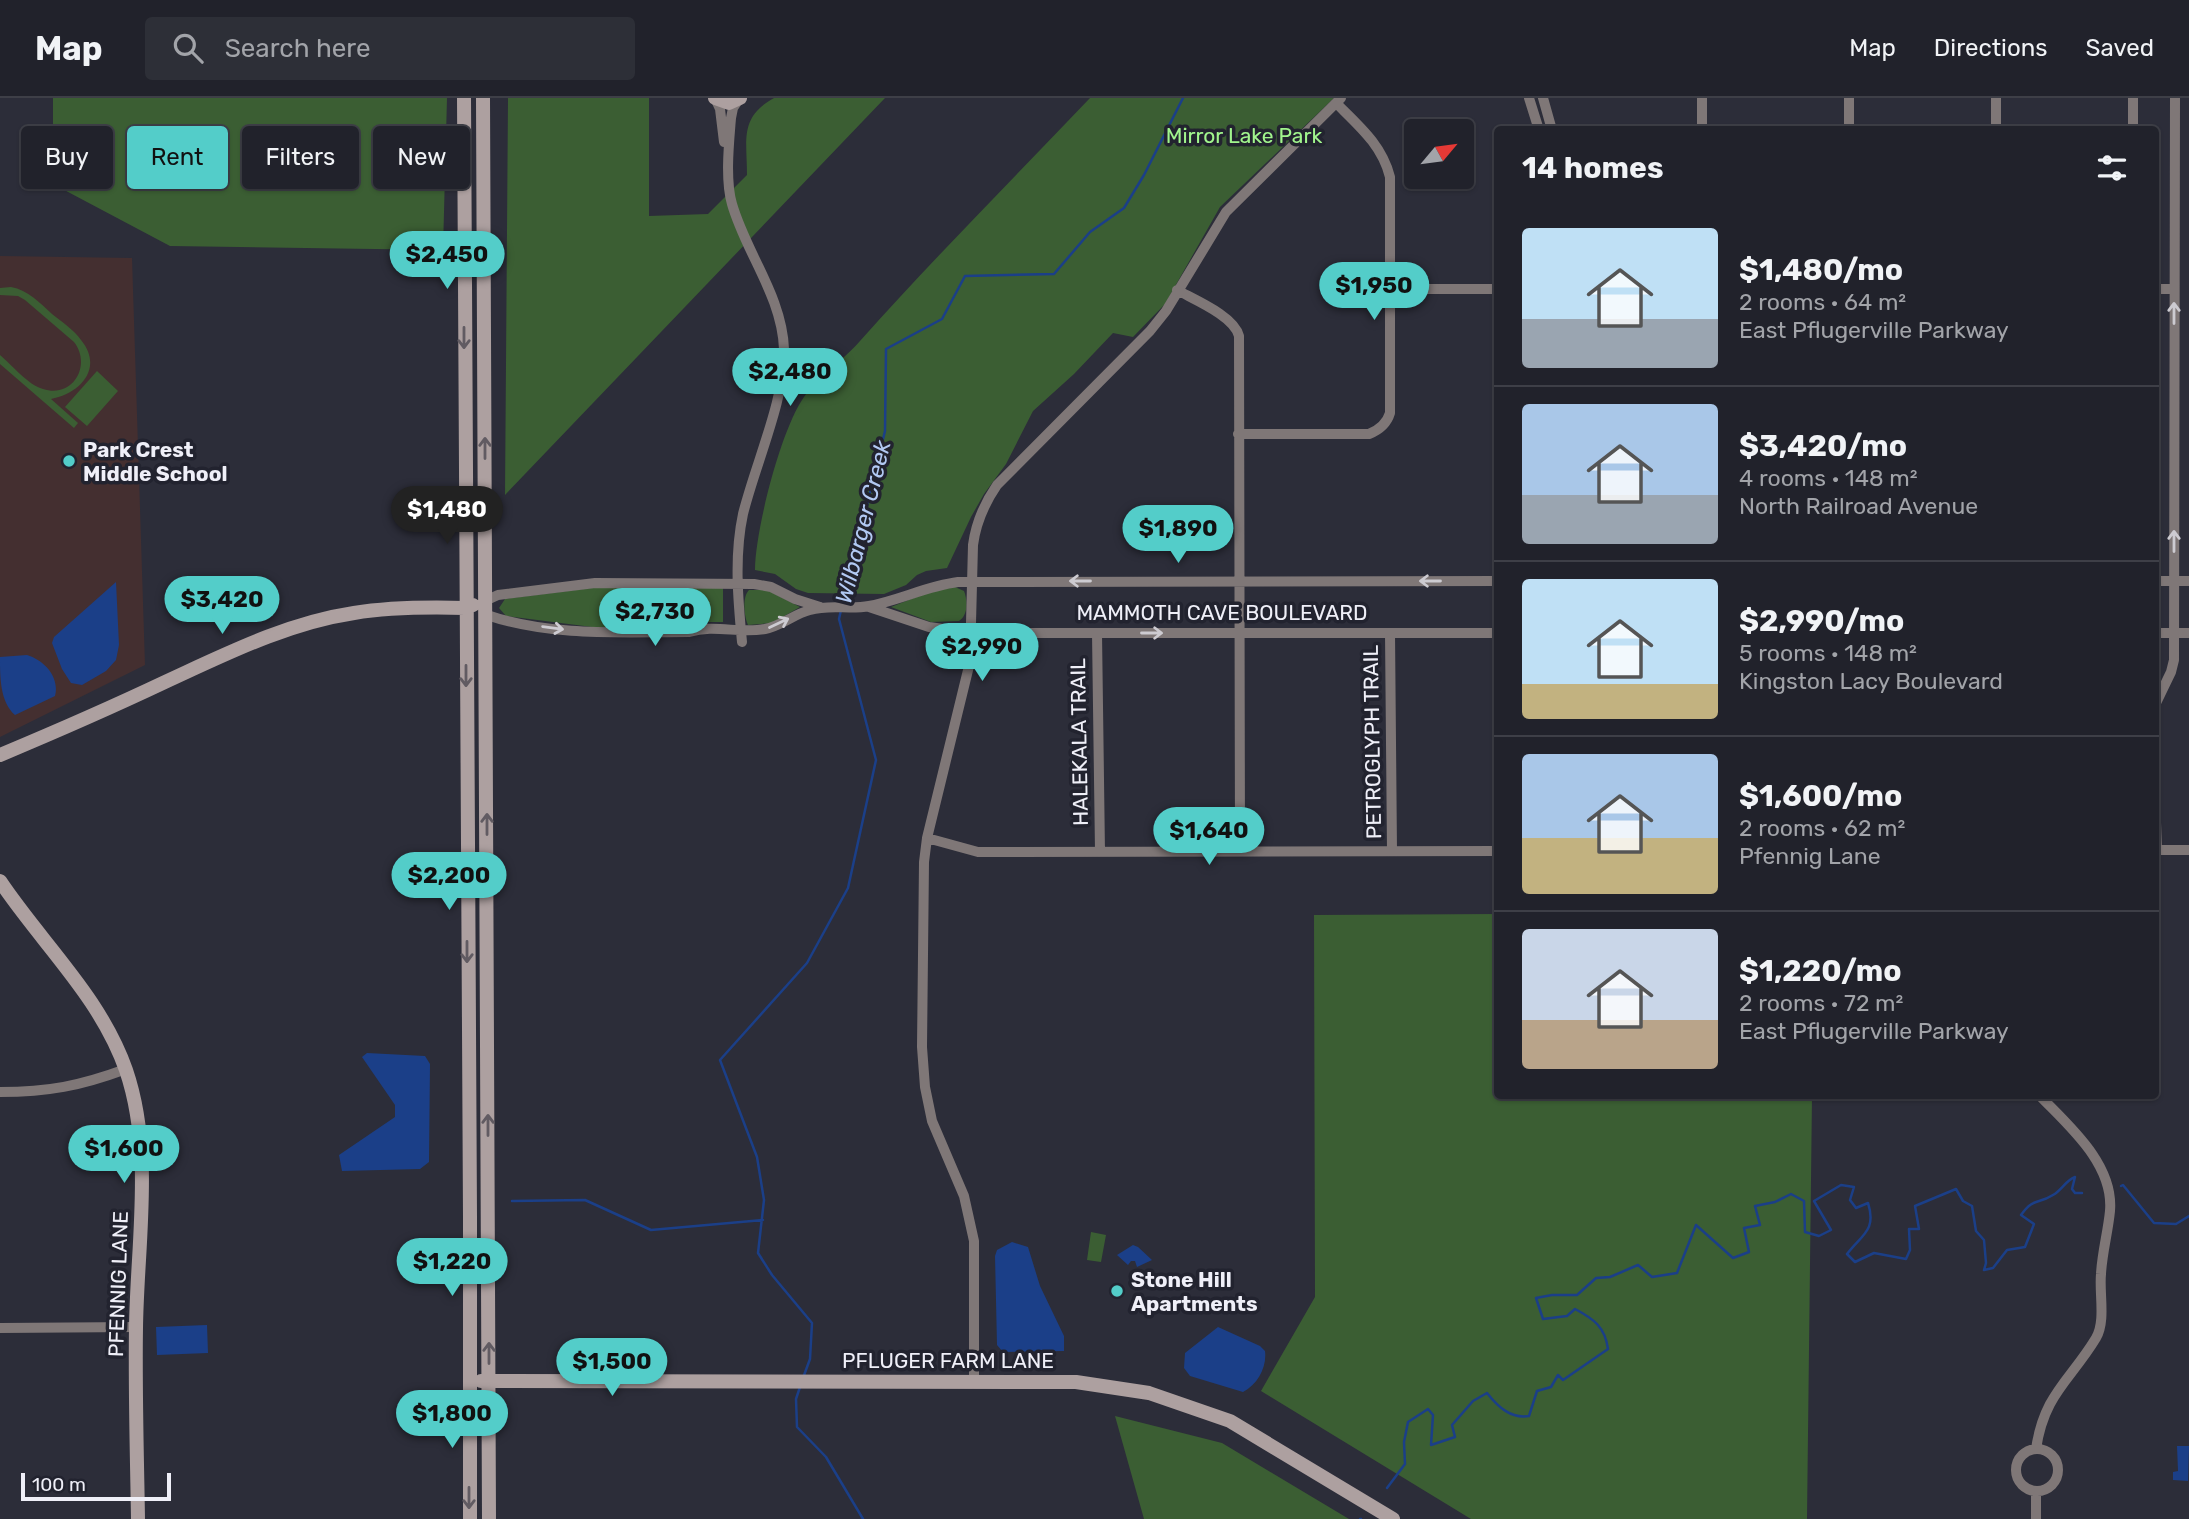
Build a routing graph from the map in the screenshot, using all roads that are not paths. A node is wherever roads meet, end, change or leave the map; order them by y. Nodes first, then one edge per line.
1 (464, 98) edge
2 (483, 98) edge
3 (715, 98) edge
4 (1529, 98) edge
5 (1543, 98) edge
6 (1702, 98) edge
7 (1849, 98) edge
8 (1996, 98) edge
9 (2133, 98) edge
10 (2175, 98) edge
11 (740, 99) edge
12 (1338, 100) edge
13 (1538, 126) edge
14 (1551, 126) edge
15 (1702, 126) edge
16 (1849, 126) edge
17 (1996, 126) edge
18 (2133, 126) edge
19 (729, 183) junction
20 (1390, 289) junction
21 (1494, 289) edge
22 (2159, 289) edge
23 (2174, 289) junction
24 (1177, 290) junction
25 (1238, 434) junction
26 (974, 581) junction
27 (1241, 581) junction
28 (1494, 581) edge
29 (2159, 581) edge
30 (2174, 581) junction
31 (2189, 581) edge
32 (737, 584) junction
33 (487, 607) junction
34 (822, 607) junction
35 (866, 607) junction
36 (465, 608) junction
37 (740, 629) junction
38 (971, 633) junction
39 (1097, 633) junction
40 (1238, 633) junction
41 (1390, 633) junction
42 (1494, 633) edge
43 (2159, 633) edge
44 (2174, 633) junction
45 (2189, 633) edge
46 (742, 642) dead end
47 (2159, 696) edge
48 (0, 755) edge
49 (927, 838) junction
50 (2159, 850) edge
51 (2189, 850) edge
52 (1240, 851) junction
53 (1392, 851) junction
54 (1494, 851) edge
55 (1100, 852) junction
56 (3, 889) edge
57 (488, 998) junction
58 (467, 999) junction
59 (125, 1069) junction
60 (0, 1093) edge
61 (2043, 1099) edge
62 (136, 1327) junction
63 (0, 1328) edge
64 (469, 1381) junction
65 (489, 1381) junction
66 (974, 1381) junction
67 (2036, 1449) junction
68 (2036, 1492) junction
69 (138, 1519) edge
70 (470, 1519) edge
71 (489, 1519) edge
72 (1393, 1519) edge
73 (2036, 1519) edge

1 -> 36 main road
33 -> 2 main road
3 - 11 main road
3 - 19 street
4 - 13 street
5 - 14 street
6 - 15 street
7 - 16 street
8 - 17 street
9 - 18 street
10 - 23 street
11 - 19 street
12 - 20 street
12 - 24 street
19 - 32 street
20 - 21 street
20 - 25 street
22 - 23 street
30 -> 23 street
24 - 25 street
24 - 26 street
25 - 27 street
27 -> 26 street, MAMMOTH CAVE BOULEVARD
26 - 35 street, MAMMOTH CAVE BOULEVARD
26 - 38 street
28 -> 27 street, MAMMOTH CAVE BOULEVARD
27 - 40 street
29 - 30 street
30 - 31 street
30 - 44 street
32 - 33 street, MAMMOTH CAVE BOULEVARD
32 - 34 street, MAMMOTH CAVE BOULEVARD
32 - 37 street
33 - 36 main road, MAMMOTH CAVE BOULEVARD
33 -> 37 street, MAMMOTH CAVE BOULEVARD
57 -> 33 main road
34 - 35 street, MAMMOTH CAVE BOULEVARD
37 -> 34 street, MAMMOTH CAVE BOULEVARD
35 - 38 street, MAMMOTH CAVE BOULEVARD
36 - 48 main road, MAMMOTH CAVE BOULEVARD
36 -> 58 main road
37 - 46 street
38 - 39 street, MAMMOTH CAVE BOULEVARD
38 - 49 street
39 -> 40 street, MAMMOTH CAVE BOULEVARD
39 - 55 street, HALEKALA TRAIL
40 - 41 street, MAMMOTH CAVE BOULEVARD
40 - 52 street
41 - 42 street, MAMMOTH CAVE BOULEVARD
41 - 53 street, PETROGLYPH TRAIL
43 - 44 street
44 - 45 street
44 - 47 street
49 - 55 street
49 - 66 street
50 - 51 street
52 - 53 street
52 - 55 street
53 - 54 street
56 - 59 main road, PFENNIG LANE
57 - 58 street
65 -> 57 main road
58 - 64 main road
59 - 60 street
59 - 62 main road, PFENNIG LANE
61 - 67 street
62 - 63 street
62 - 69 main road, PFENNIG LANE
64 - 65 main road, PFLUGER FARM LANE
64 -> 70 main road
65 - 66 main road, PFLUGER FARM LANE
65 - 71 main road
66 - 72 main road, PFLUGER FARM LANE
67 - 68 street
67 - 68 street
68 - 73 street

